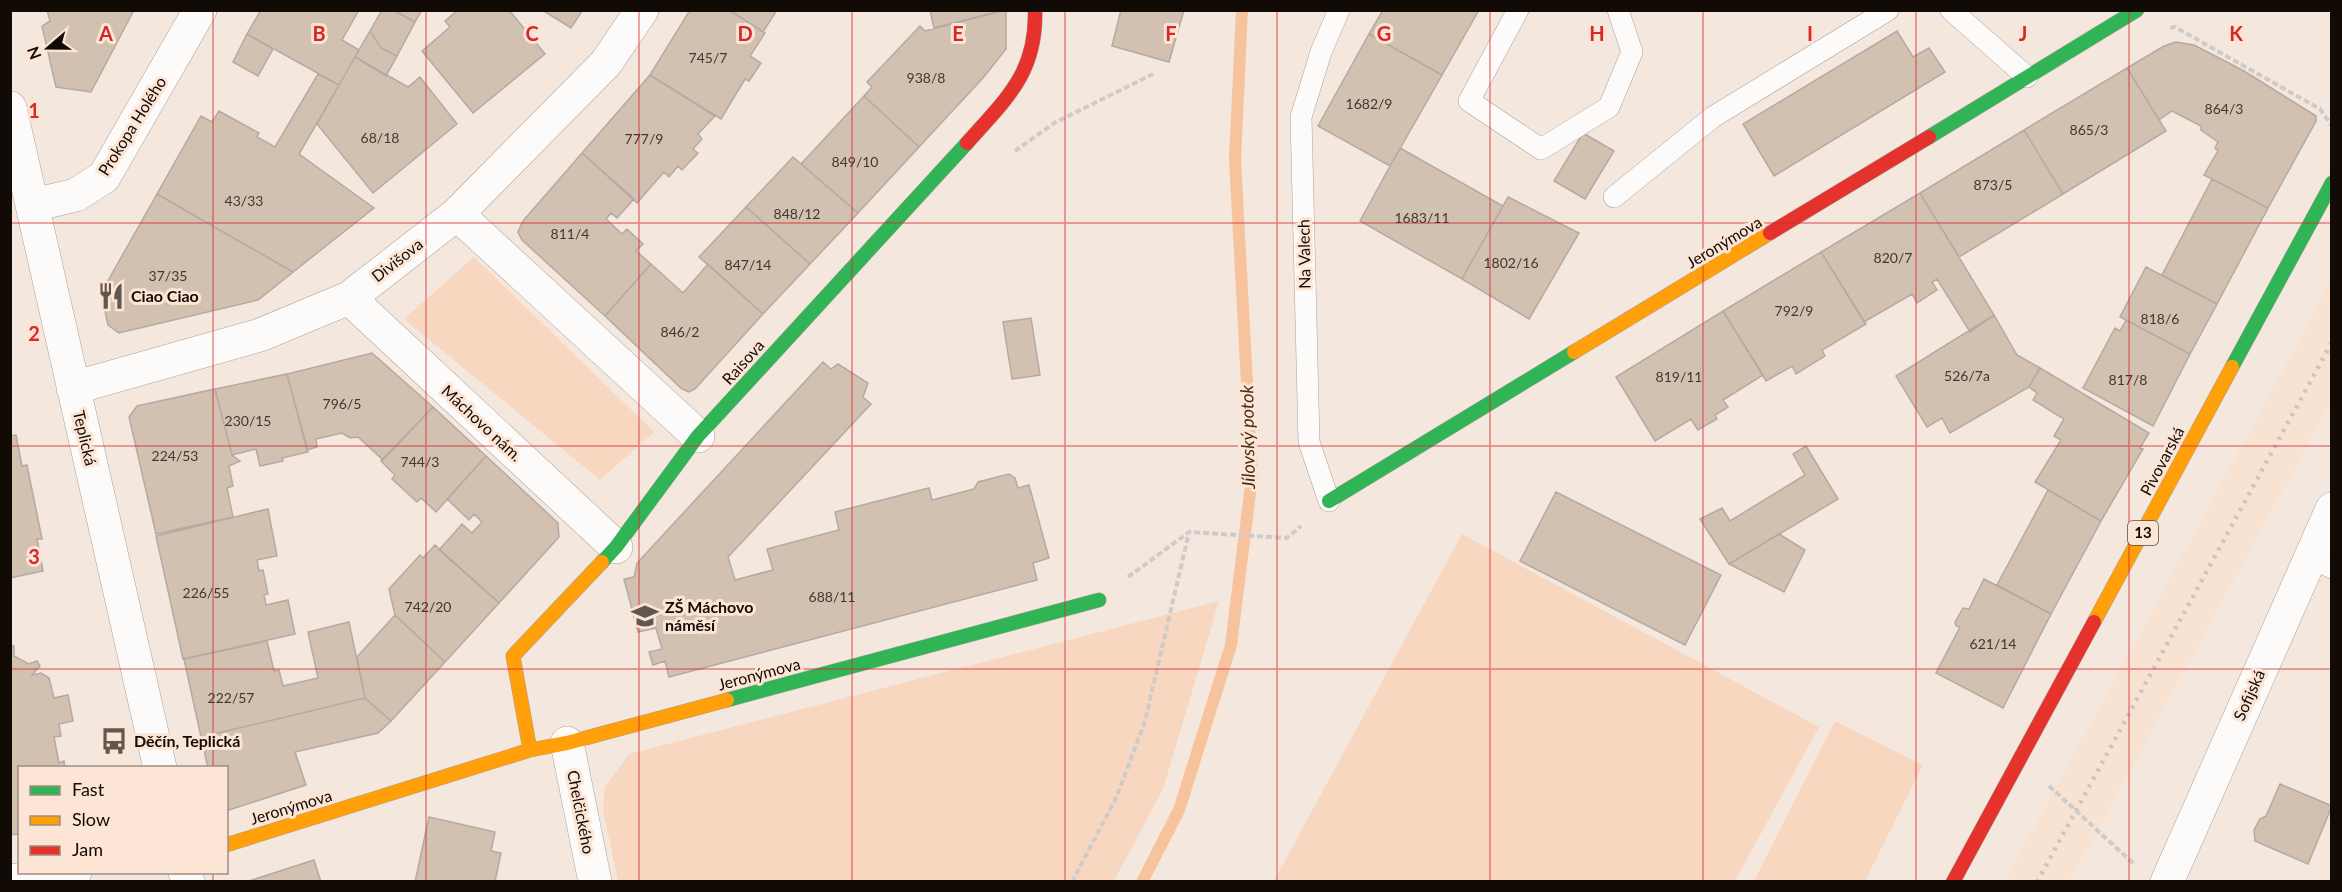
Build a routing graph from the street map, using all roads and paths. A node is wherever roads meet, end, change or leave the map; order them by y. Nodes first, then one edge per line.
1 (200, 10) edge
2 (642, 10) edge
3 (1035, 10) edge
4 (1340, 10) edge
5 (1518, 10) edge
6 (1618, 10) edge
7 (1888, 10) edge
8 (1951, 10) edge
9 (2131, 14) edge
10 (2027, 77) junction
11 (10, 108) edge
12 (2331, 126) edge
13 (2331, 183) edge
14 (1614, 196) dead end
15 (33, 205) junction
16 (457, 214) junction
17 (349, 298) junction
18 (73, 388) junction
19 (698, 436) junction
20 (1329, 501) joint
21 (2331, 509) edge
22 (1189, 532) junction
23 (1287, 538) dead end
24 (616, 547) junction
25 (2321, 562) edge
26 (1099, 600) joint
27 (567, 742) junction
28 (530, 750) junction
29 (2021, 758) junction
30 (160, 766) edge
31 (228, 844) edge
32 (2137, 866) dead end
33 (67, 874) edge
34 (10, 881) edge
35 (595, 882) edge
36 (1072, 882) edge
37 (1953, 882) edge
38 (2167, 882) edge

1 - 15 street, Prokopa Holého
2 - 16 street, Divišova
3 - 19 street, Raisova
4 - 20 lane, Na Valech
5 - 6 lane
7 - 14 lane
8 - 10 lane
9 - 10 street, Jeronýmova
9 - 12 path
10 - 20 street, Jeronýmova
11 - 15 street, Teplická
13 - 29 street, Pivovarská / 13
15 - 18 street, Teplická
16 - 17 street, Divišova
16 - 19 street
17 - 18 street, Divišova
17 - 24 street, Máchovo nám.
18 - 30 street, Teplická
19 - 24 street, Raisova
21 - 25 street, Sofijská
22 - 23 path
22 - 26 path
22 - 36 path
24 - 28 street, Raisova
25 - 38 street, Sofijská
26 - 27 street, Jeronýmova
27 - 28 street, Jeronýmova
27 - 35 street, Chelčického
28 - 31 street, Jeronýmova
29 - 32 path
29 - 37 street, Pivovarská / 13
33 - 34 street

